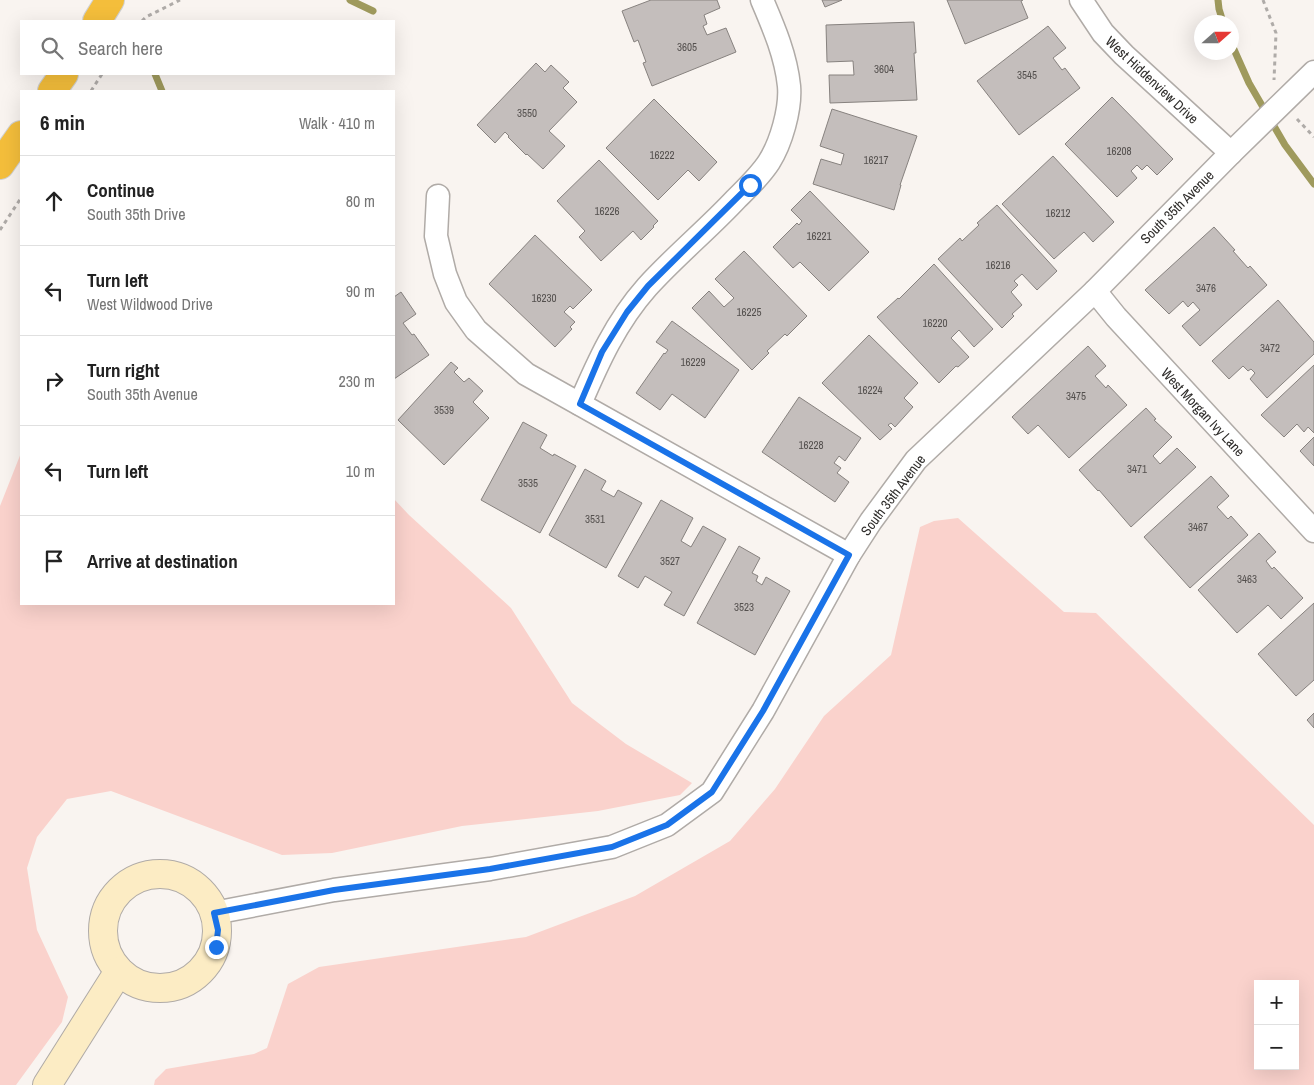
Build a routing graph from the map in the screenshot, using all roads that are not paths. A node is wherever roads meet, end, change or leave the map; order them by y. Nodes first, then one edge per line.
1 (110, 0) edge
2 (762, 0) edge
3 (1081, 0) edge
4 (98, 20) edge
5 (1314, 72) edge
6 (63, 75) edge
7 (53, 90) edge
8 (20, 136) edge
9 (1231, 152) junction
10 (0, 165) edge
11 (438, 196) dead end
12 (1094, 291) junction
13 (580, 404) junction
14 (1314, 531) edge
15 (849, 555) junction
16 (214, 913) junction
17 (119, 971) junction
18 (47, 1085) edge

1 - 4 highway
2 - 13 street
3 - 9 street, West Hiddenview Drive
5 - 9 street, South 35th Avenue
6 - 7 highway
8 - 10 highway
9 - 12 street, South 35th Avenue
11 - 13 street
12 - 14 street, West Morgan Ivy Lane
12 - 15 street, South 35th Avenue
13 - 15 street
15 - 16 street, South 35th Avenue
16 - 17 street
16 - 17 street
17 - 18 street

